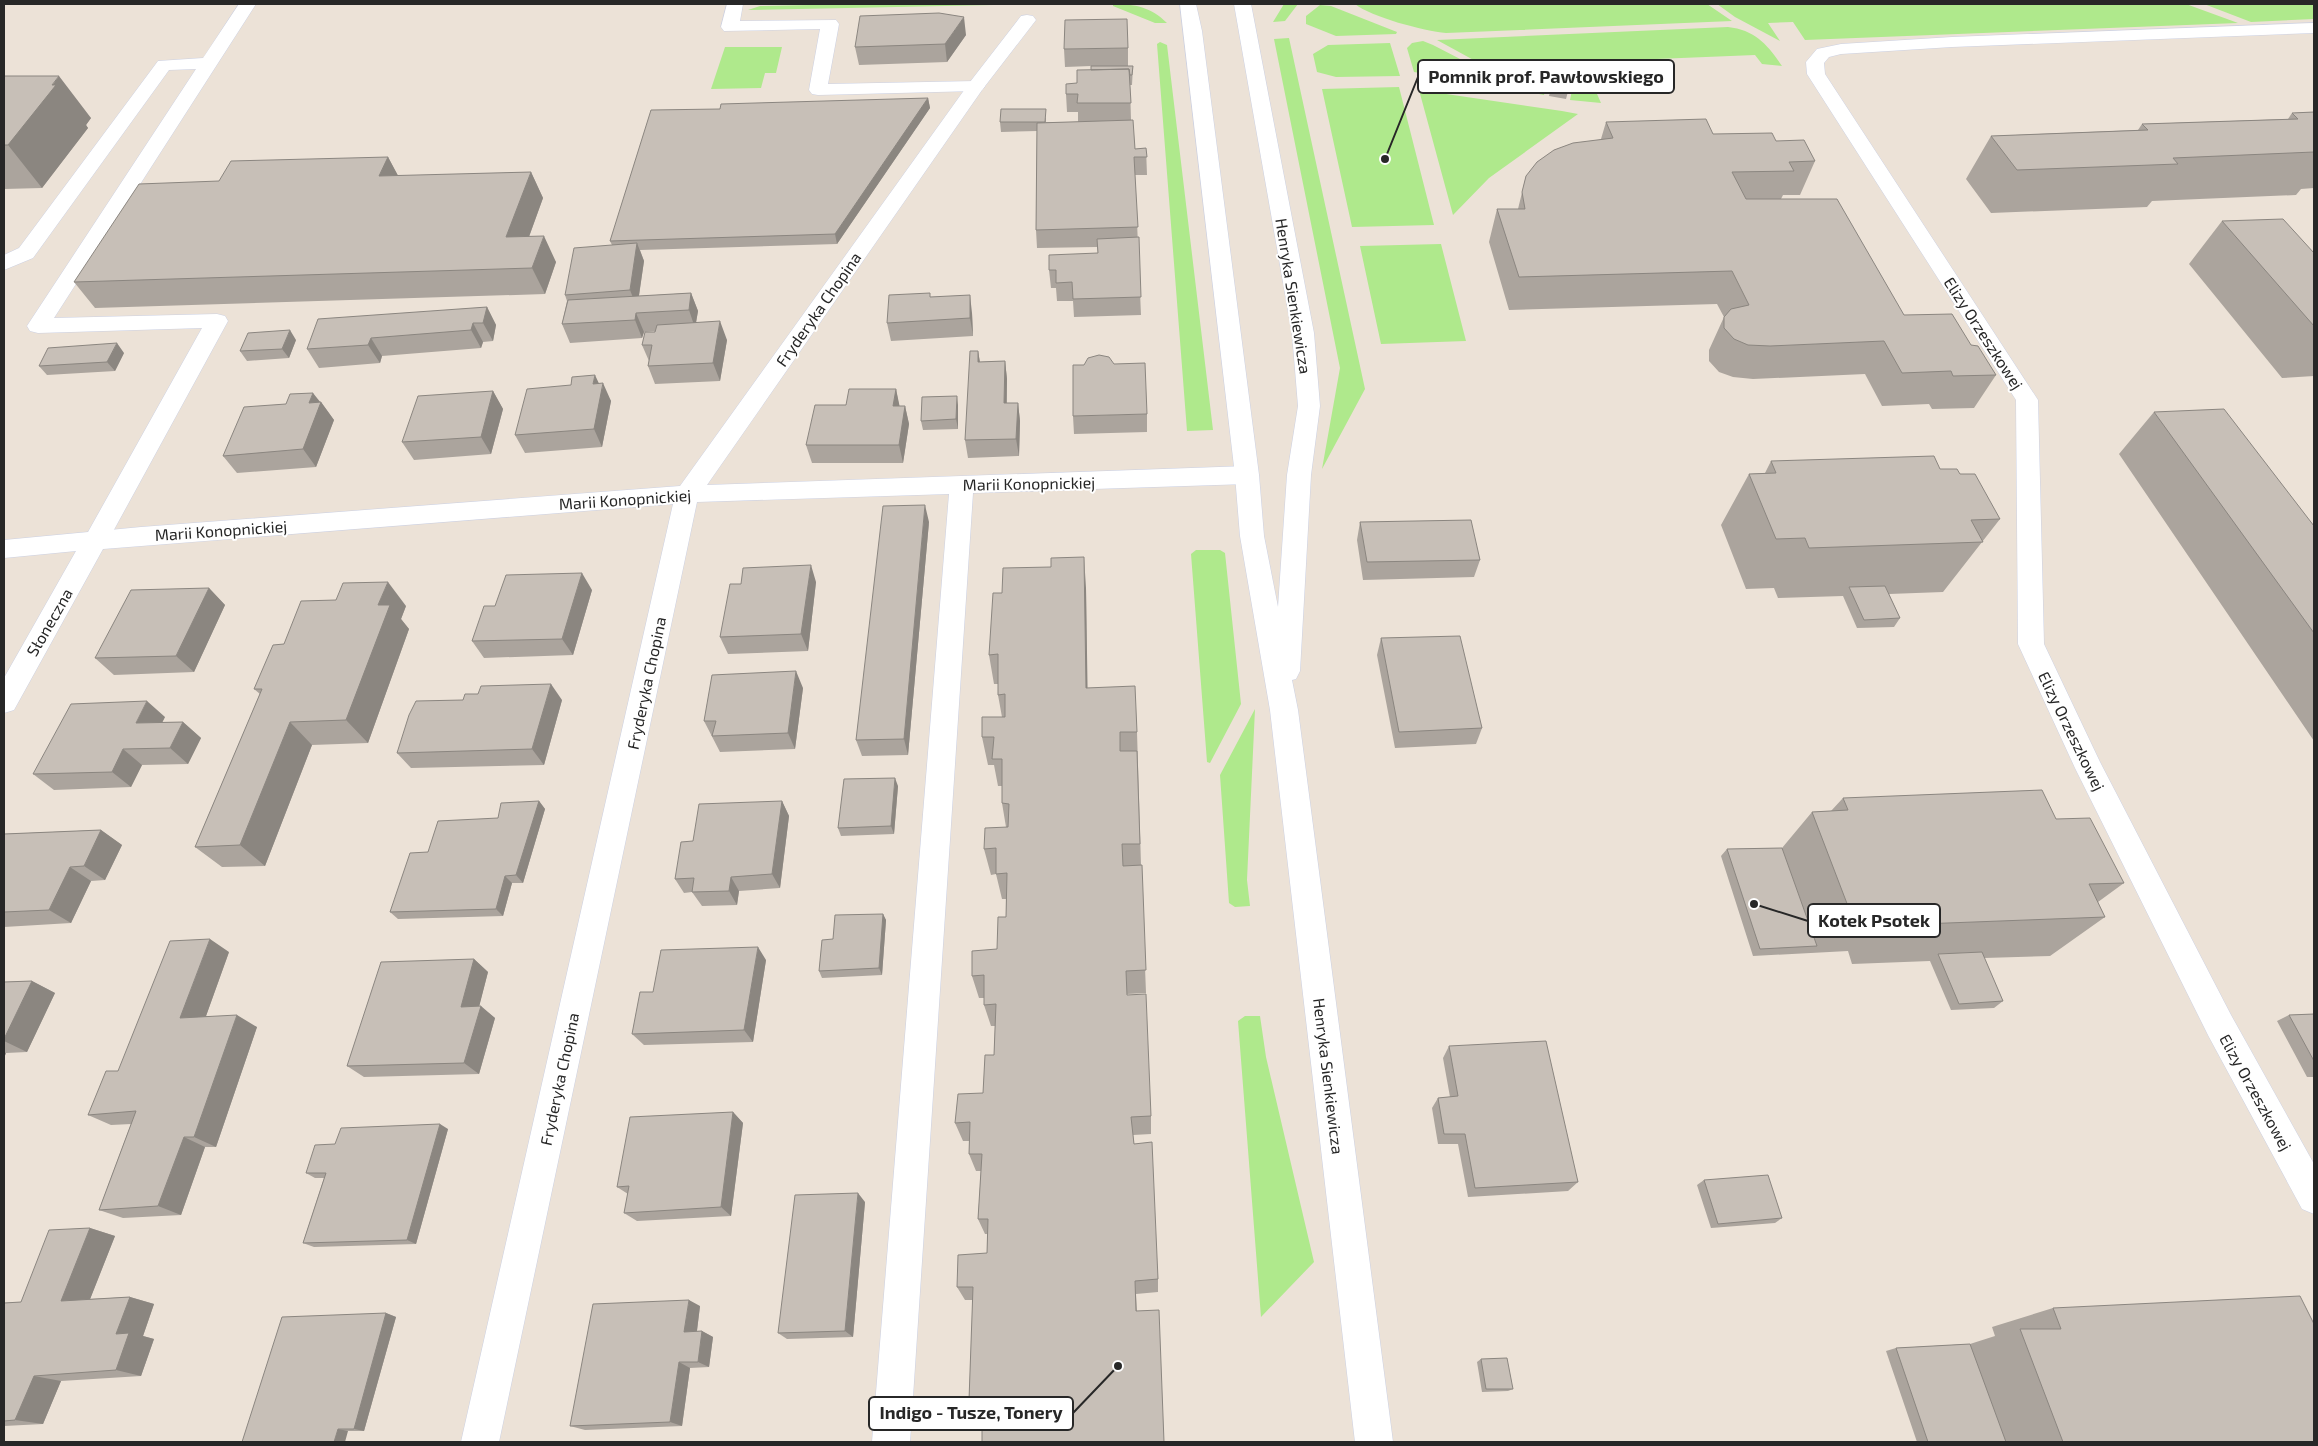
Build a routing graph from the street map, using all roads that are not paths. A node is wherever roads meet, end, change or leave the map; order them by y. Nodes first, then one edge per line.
1 (247, 4) edge
2 (735, 4) edge
3 (1188, 4) edge
4 (1242, 4) edge
5 (1027, 20) dead end
6 (2314, 28) edge
7 (208, 63) junction
8 (976, 86) junction
9 (4, 263) edge
10 (1247, 475) junction
11 (962, 484) junction
12 (687, 494) junction
13 (95, 541) junction
14 (4, 549) edge
15 (4, 702) edge
16 (1284, 710) junction
17 (2314, 1197) edge
18 (480, 1442) edge
19 (891, 1442) edge
20 (1374, 1442) edge

1 - 7 street
2 - 8 street
3 - 10 street, Henryka Sienkiewicza
4 - 16 street, Henryka Sienkiewicza
5 - 8 street, Fryderyka Chopina
6 - 17 street, Elizy Orzeszkowej
7 - 9 street
7 - 13 street, Słoneczna
8 - 12 street, Fryderyka Chopina
10 - 11 street, Marii Konopnickiej
10 - 16 street, Henryka Sienkiewicza
11 - 12 street, Marii Konopnickiej
11 - 19 street
12 - 13 street, Marii Konopnickiej
12 - 18 street, Fryderyka Chopina
13 - 14 street, Marii Konopnickiej
13 - 15 street, Słoneczna
16 - 20 street, Henryka Sienkiewicza

